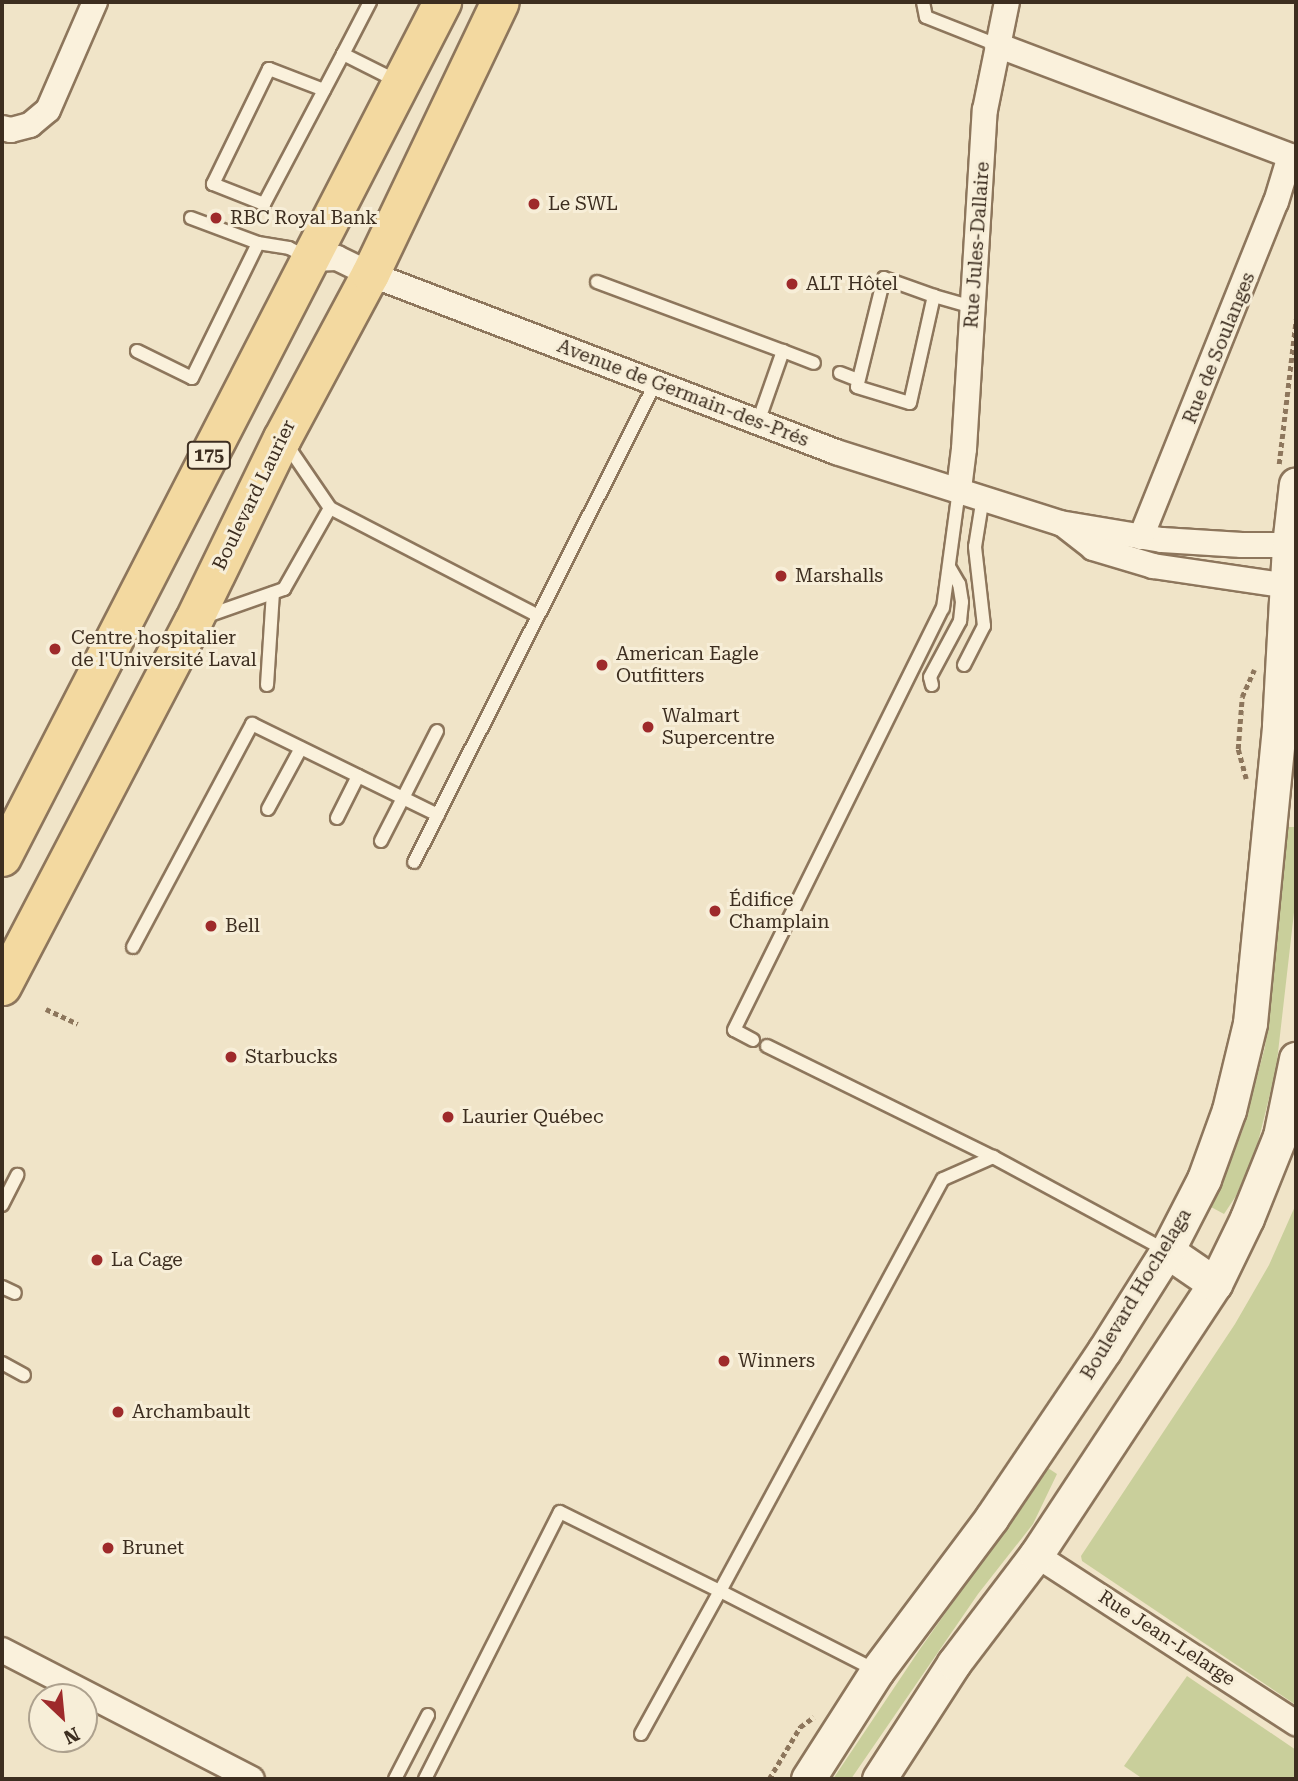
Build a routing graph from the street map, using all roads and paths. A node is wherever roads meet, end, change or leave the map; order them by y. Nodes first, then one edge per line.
1 (95, 2) edge
2 (370, 2) edge
3 (442, 2) edge
4 (500, 2) edge
5 (923, 2) edge
6 (1007, 2) edge
7 (997, 45) junction
8 (343, 54) junction
9 (401, 82) junction
10 (324, 90) junction
11 (2, 128) edge
12 (1293, 157) edge
13 (191, 218) dead end
14 (258, 243) junction
15 (310, 259) junction
16 (370, 274) junction
17 (597, 282) dead end
18 (934, 296) junction
19 (973, 307) junction
20 (1296, 319) edge
21 (137, 351) dead end
22 (783, 351) junction
23 (814, 363) dead end
24 (840, 373) dead end
25 (858, 380) junction
26 (656, 382) junction
27 (758, 422) junction
28 (282, 438) junction
29 (1287, 476) edge
30 (959, 489) junction
31 (984, 497) junction
32 (330, 508) junction
33 (1060, 523) junction
34 (1141, 537) junction
35 (1292, 545) edge
36 (948, 567) junction
37 (1291, 587) edge
38 (273, 593) junction
39 (538, 616) junction
40 (193, 621) junction
41 (1260, 659) dead end
42 (964, 665) dead end
43 (267, 685) dead end
44 (933, 685) dead end
45 (437, 731) dead end
46 (301, 748) junction
47 (358, 776) junction
48 (1249, 786) dead end
49 (402, 798) junction
50 (268, 809) dead end
51 (438, 816) junction
52 (337, 818) dead end
53 (382, 841) dead end
54 (2, 857) edge
55 (414, 862) dead end
56 (133, 947) dead end
57 (2, 986) edge
58 (46, 1009) dead end
59 (78, 1024) dead end
60 (753, 1040) dead end
61 (767, 1046) dead end
62 (1296, 1059) edge
63 (993, 1157) junction
64 (17, 1175) dead end
65 (2, 1205) edge
66 (1167, 1251) junction
67 (1215, 1284) junction
68 (2, 1287) edge
69 (15, 1293) dead end
70 (2, 1363) edge
71 (24, 1375) dead end
72 (1036, 1555) junction
73 (720, 1591) junction
74 (6, 1652) edge
75 (877, 1671) junction
76 (818, 1714) dead end
77 (428, 1716) dead end
78 (1296, 1723) edge
79 (641, 1734) dead end
80 (252, 1779) edge
81 (395, 1779) edge
82 (425, 1779) edge
83 (769, 1779) edge
84 (808, 1779) edge
85 (879, 1779) edge

1 - 11 street
2 - 8 lane
3 - 9 main road, 175
4 - 16 main road, Boulevard Laurier
5 - 7 lane
6 - 7 street, Rue Jules-Dallaire
7 - 12 street, Rue de Soulanges
7 - 19 street, Rue Jules-Dallaire
8 - 9 lane
8 - 10 lane
9 - 15 main road, 175
10 - 10 lane
12 - 34 street, Rue de Soulanges
13 - 14 lane
14 - 15 lane
14 - 21 lane
15 - 16 street, Avenue de Germain-des-Prés
15 - 54 main road, 175
16 - 26 street, Avenue de Germain-des-Prés
16 - 28 main road, Boulevard Laurier
17 - 22 lane
18 - 19 lane
18 - 25 lane
18 - 25 lane
19 - 30 street, Rue Jules-Dallaire
20 - 29 path
22 - 23 lane
22 - 27 lane
24 - 25 lane
26 - 27 street, Avenue de Germain-des-Prés
26 - 39 lane
27 - 30 street, Avenue de Germain-des-Prés
28 - 32 lane
28 - 40 main road, Boulevard Laurier
29 - 35 main road, Boulevard Hochelaga
30 - 31 street, Avenue de Germain-des-Prés
30 - 36 lane
31 - 33 street, Avenue de Germain-des-Prés
31 - 42 lane
32 - 38 lane
32 - 39 lane
33 - 34 street, Avenue de Germain-des-Prés
33 - 37 street, Avenue de Germain-des-Prés
34 - 35 street, Avenue de Germain-des-Prés
35 - 37 main road, Boulevard Hochelaga
36 - 44 lane
36 - 60 lane
37 - 66 main road, Boulevard Hochelaga
38 - 40 lane
38 - 43 lane
39 - 51 lane
40 - 57 main road, Boulevard Laurier
41 - 48 path
45 - 49 lane
46 - 47 lane
46 - 50 lane
46 - 56 lane
47 - 49 lane
47 - 52 lane
49 - 51 lane
49 - 53 lane
51 - 55 lane
58 - 59 path
61 - 63 lane
62 - 67 main road
63 - 66 lane
63 - 73 lane
64 - 65 lane
66 - 67 main road
66 - 75 main road, Boulevard Hochelaga
67 - 72 main road
68 - 69 lane
70 - 71 lane
72 - 78 street, Rue Jean-Lelarge
72 - 85 main road
73 - 75 lane
73 - 79 lane
73 - 82 lane
74 - 80 street
75 - 84 main road, Boulevard Hochelaga
76 - 83 path
77 - 81 lane

